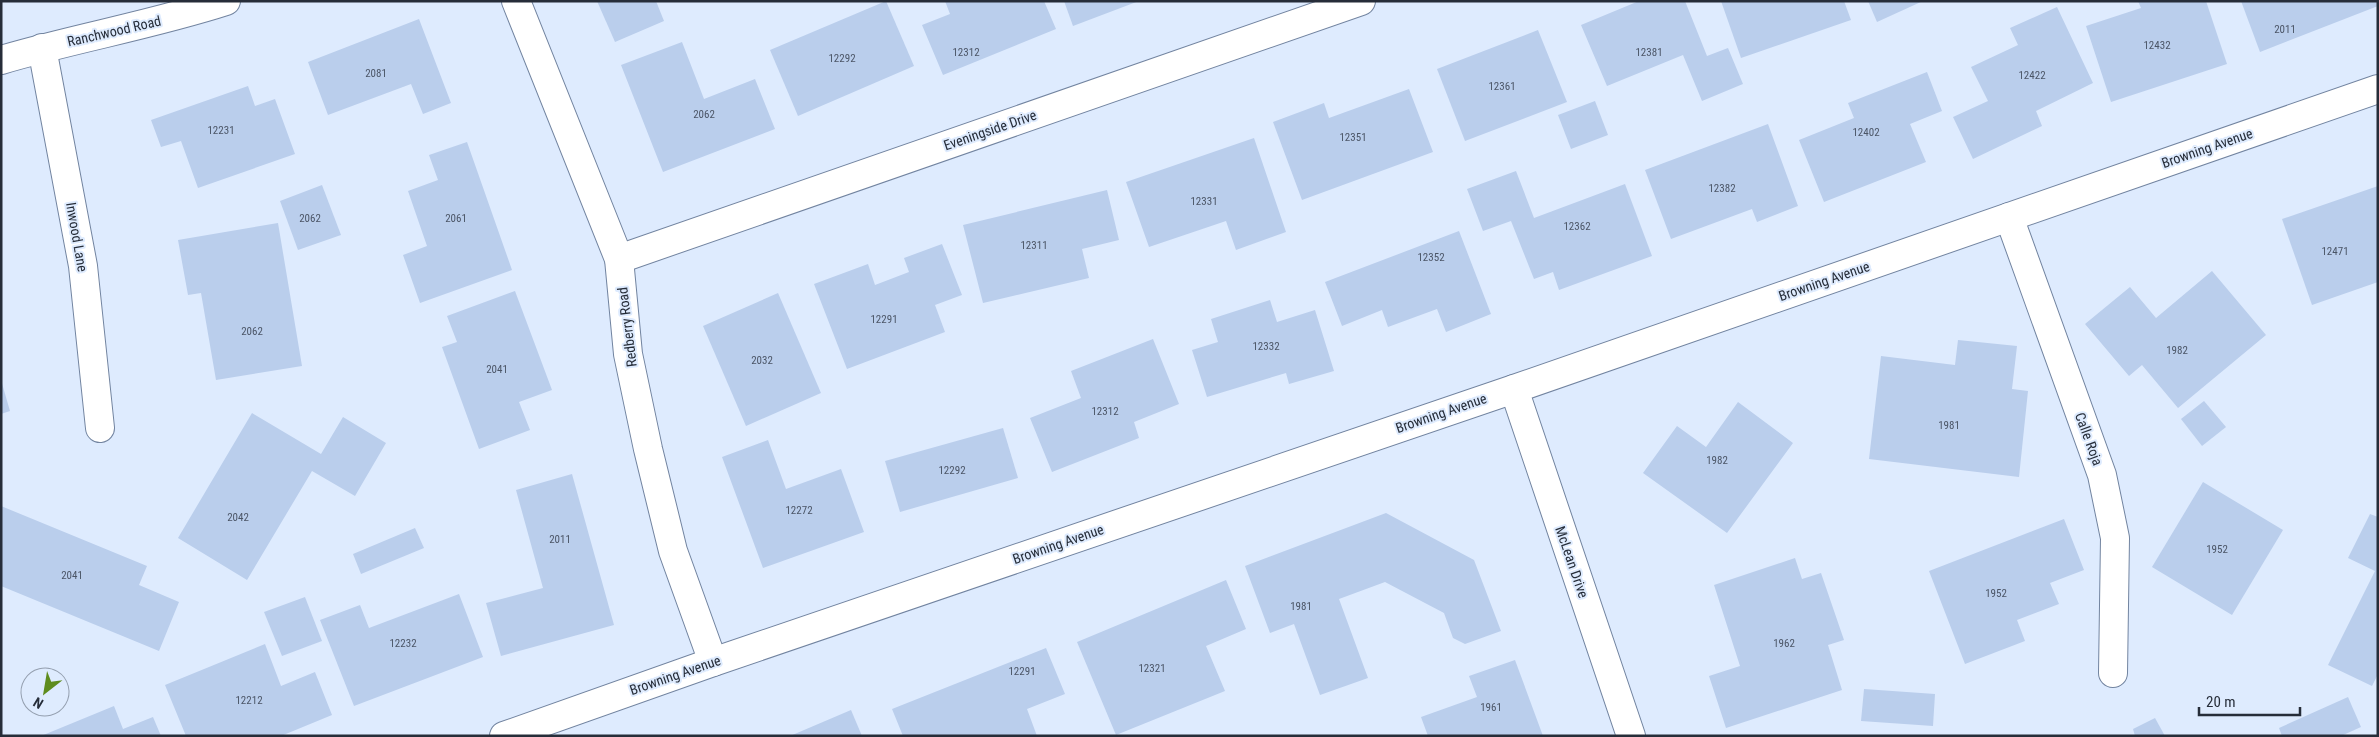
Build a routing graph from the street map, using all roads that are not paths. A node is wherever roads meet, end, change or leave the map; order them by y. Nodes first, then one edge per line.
1 (226, 1) edge
2 (516, 1) edge
3 (1361, 1) edge
4 (42, 48) junction
5 (1, 60) edge
6 (2378, 89) edge
7 (2009, 216) junction
8 (619, 259) junction
9 (1514, 389) junction
10 (100, 428) dead end
11 (713, 662) junction
12 (2113, 673) dead end
13 (504, 736) edge
14 (1630, 736) edge

1 - 4 street, Ranchwood Road
2 - 8 street, Redberry Road
3 - 8 street, Eveningside Drive
4 - 5 street, Ranchwood Road
4 - 10 street, Inwood Lane
6 - 7 street, Browning Avenue
7 - 9 street, Browning Avenue
7 - 12 street, Calle Roja
8 - 11 street, Redberry Road
9 - 11 street, Browning Avenue
9 - 14 street, McLean Drive
11 - 13 street, Browning Avenue

